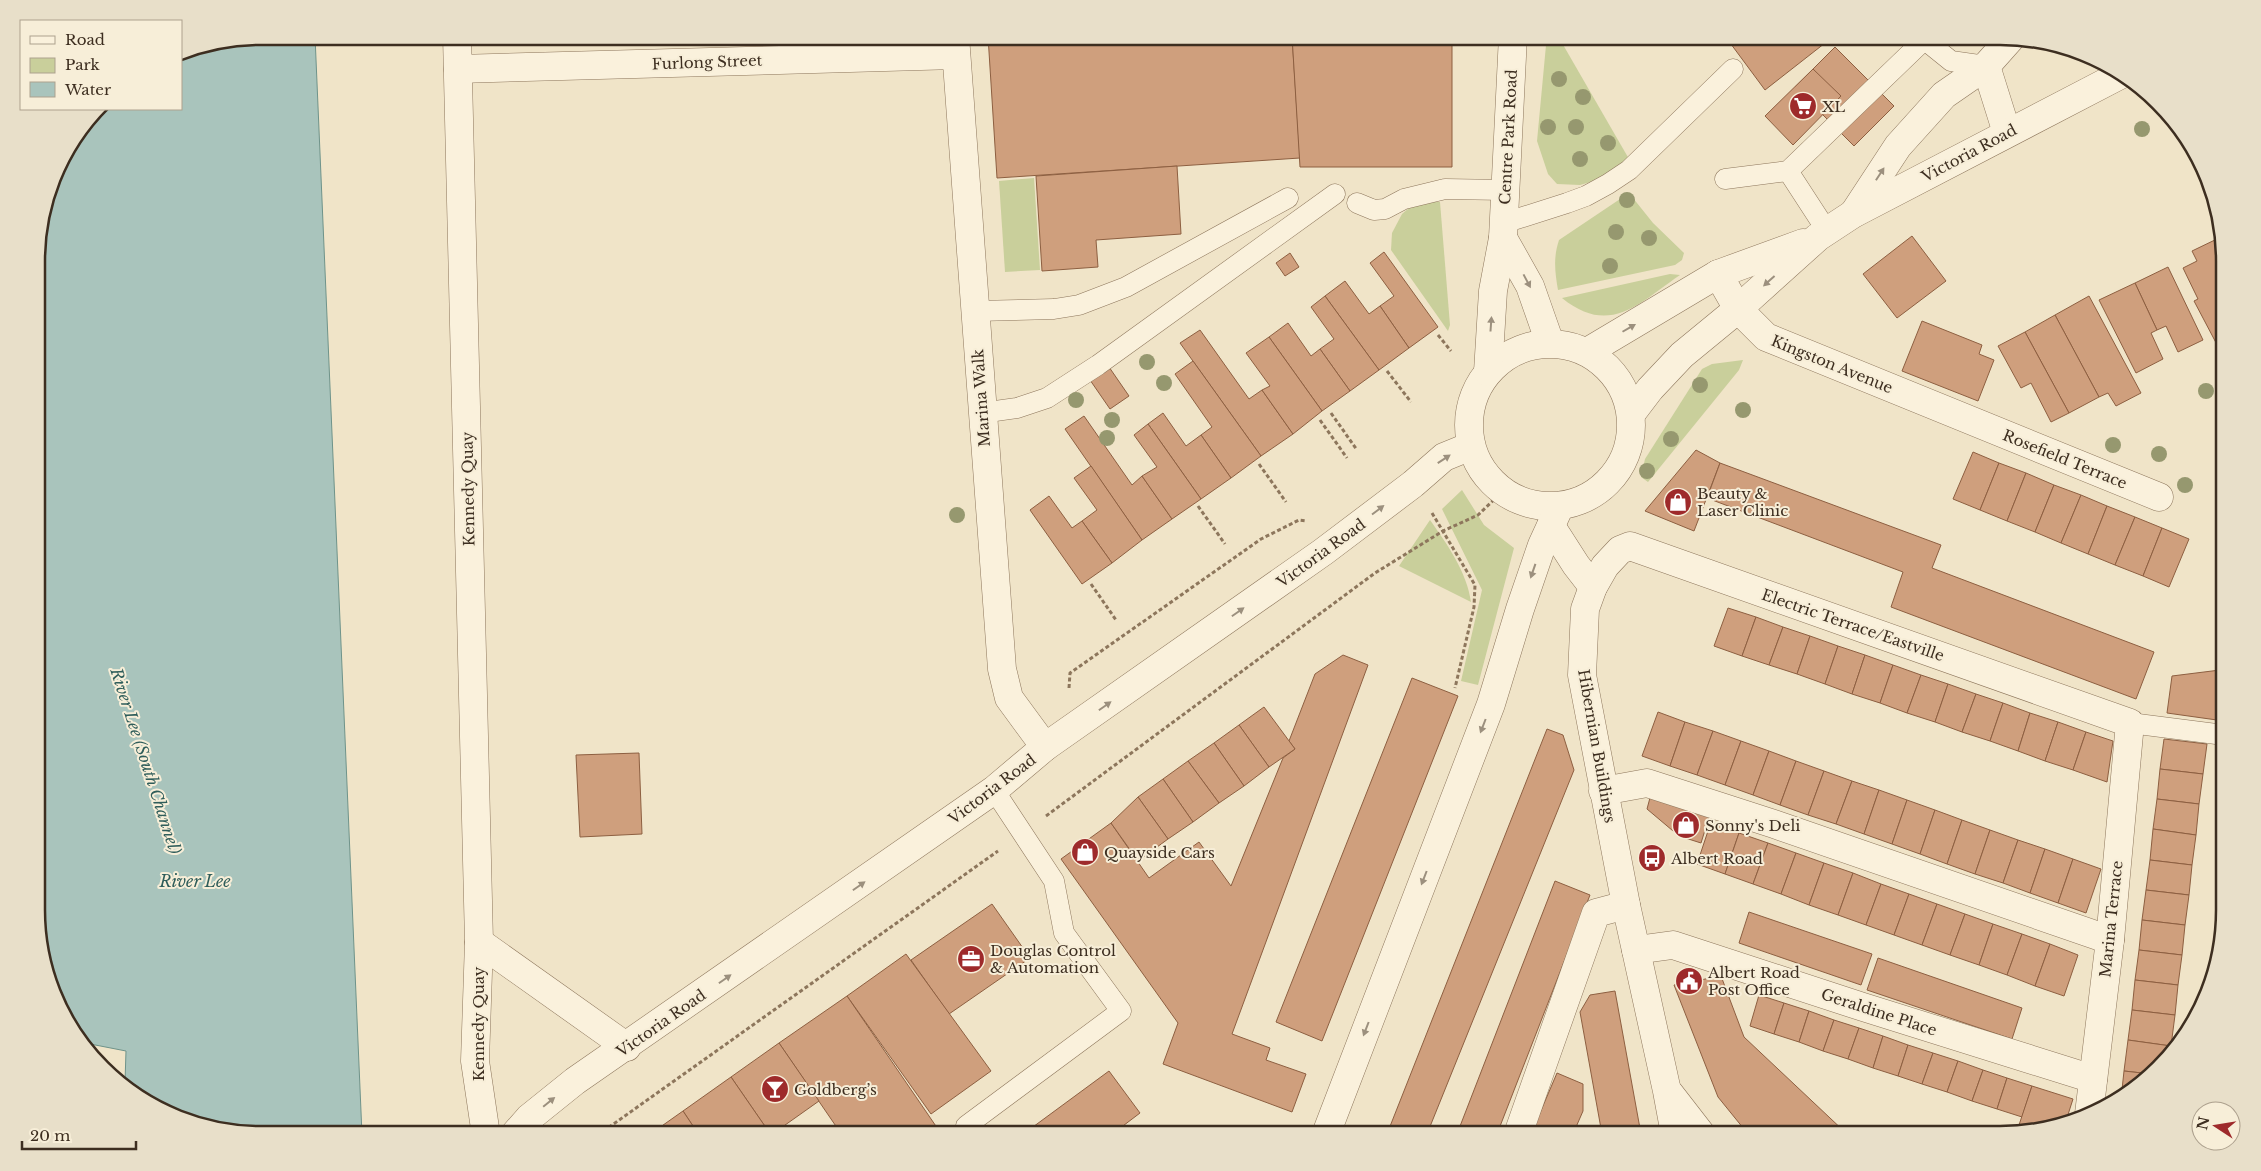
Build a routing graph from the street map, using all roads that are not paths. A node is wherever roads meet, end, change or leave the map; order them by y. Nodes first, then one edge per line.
1 (457, 45) edge
2 (1513, 45) edge
3 (1915, 45) edge
4 (1931, 45) edge
5 (2005, 45) edge
6 (955, 46) edge
7 (1986, 66) junction
8 (458, 68) junction
9 (1734, 69) dead end
10 (2115, 78) edge
11 (2007, 133) junction
12 (1788, 171) junction
13 (1725, 179) dead end
14 (1505, 190) junction
15 (1335, 194) dead end
16 (1288, 198) dead end
17 (1357, 203) dead end
18 (1853, 214) junction
19 (1504, 230) junction
20 (1822, 234) junction
21 (1718, 274) junction
22 (1738, 309) junction
23 (976, 311) junction
24 (1550, 343) junction
25 (1586, 352) junction
26 (1488, 372) junction
27 (981, 413) junction
28 (1631, 414) junction
29 (1971, 421) joint
30 (1471, 446) junction
31 (2158, 497) dead end
32 (1556, 516) junction
33 (1593, 587) junction
34 (2130, 723) junction
35 (2216, 734) edge
36 (1055, 740) junction
37 (994, 790) junction
38 (1603, 792) junction
39 (1626, 905) junction
40 (2110, 940) junction
41 (479, 942) junction
42 (1636, 950) junction
43 (627, 1047) junction
44 (2093, 1079) junction
45 (1667, 1091) junction
46 (2090, 1107) edge
47 (485, 1126) edge
48 (524, 1126) edge
49 (966, 1126) dead end
50 (1329, 1126) edge
51 (1521, 1126) edge
52 (1674, 1126) edge
53 (1695, 1126) edge

1 - 8 street, Kennedy Quay
2 - 14 street, Centre Park Road
3 - 12 lane
4 - 7 lane
5 - 7 street
6 - 8 street, Furlong Street
6 - 23 street, Marina Walk
7 - 11 street
18 -> 7 street
8 - 41 street, Kennedy Quay
9 - 19 lane
10 - 11 street, Victoria Road
11 - 18 street, Victoria Road
12 - 13 lane
12 - 20 lane
14 - 17 lane
14 - 19 street, Centre Park Road
15 - 27 lane
16 - 23 lane
18 - 20 street, Victoria Road
19 -> 24 street
26 -> 19 street, Centre Park Road
20 - 21 street, Victoria Road
20 -> 22 street, Victoria Road
21 - 22 street, Kingston Avenue
25 -> 21 street, Victoria Road
22 - 28 street, Victoria Road
22 - 29 street, Kingston Avenue
23 - 27 street, Marina Walk
24 - 25 street
24 - 26 street
25 - 28 street
26 - 30 street
27 - 36 street, Marina Walk
28 - 32 street
29 - 31 street, Rosefield Terrace
30 - 32 street
36 -> 30 street, Victoria Road
32 - 33 street
32 -> 50 street
33 - 34 street, Electric Terrace/Eastville
33 - 38 street, Hibernian Buildings
34 - 35 lane
34 - 40 street, Marina Terrace
36 - 37 street, Victoria Road
43 -> 37 street, Victoria Road
37 - 49 lane
38 - 39 street, Hibernian Buildings
38 - 40 street
39 - 42 street, Hibernian Buildings
39 - 51 street
40 - 44 street, Marina Terrace
41 - 43 street, Kennedy Quay
41 - 47 street, Kennedy Quay
42 - 44 street, Geraldine Place
42 - 45 street, Hibernian Buildings
48 -> 43 street, Victoria Road
44 - 46 street, Marina Terrace
45 - 52 street, Hibernian Buildings
45 - 53 street

